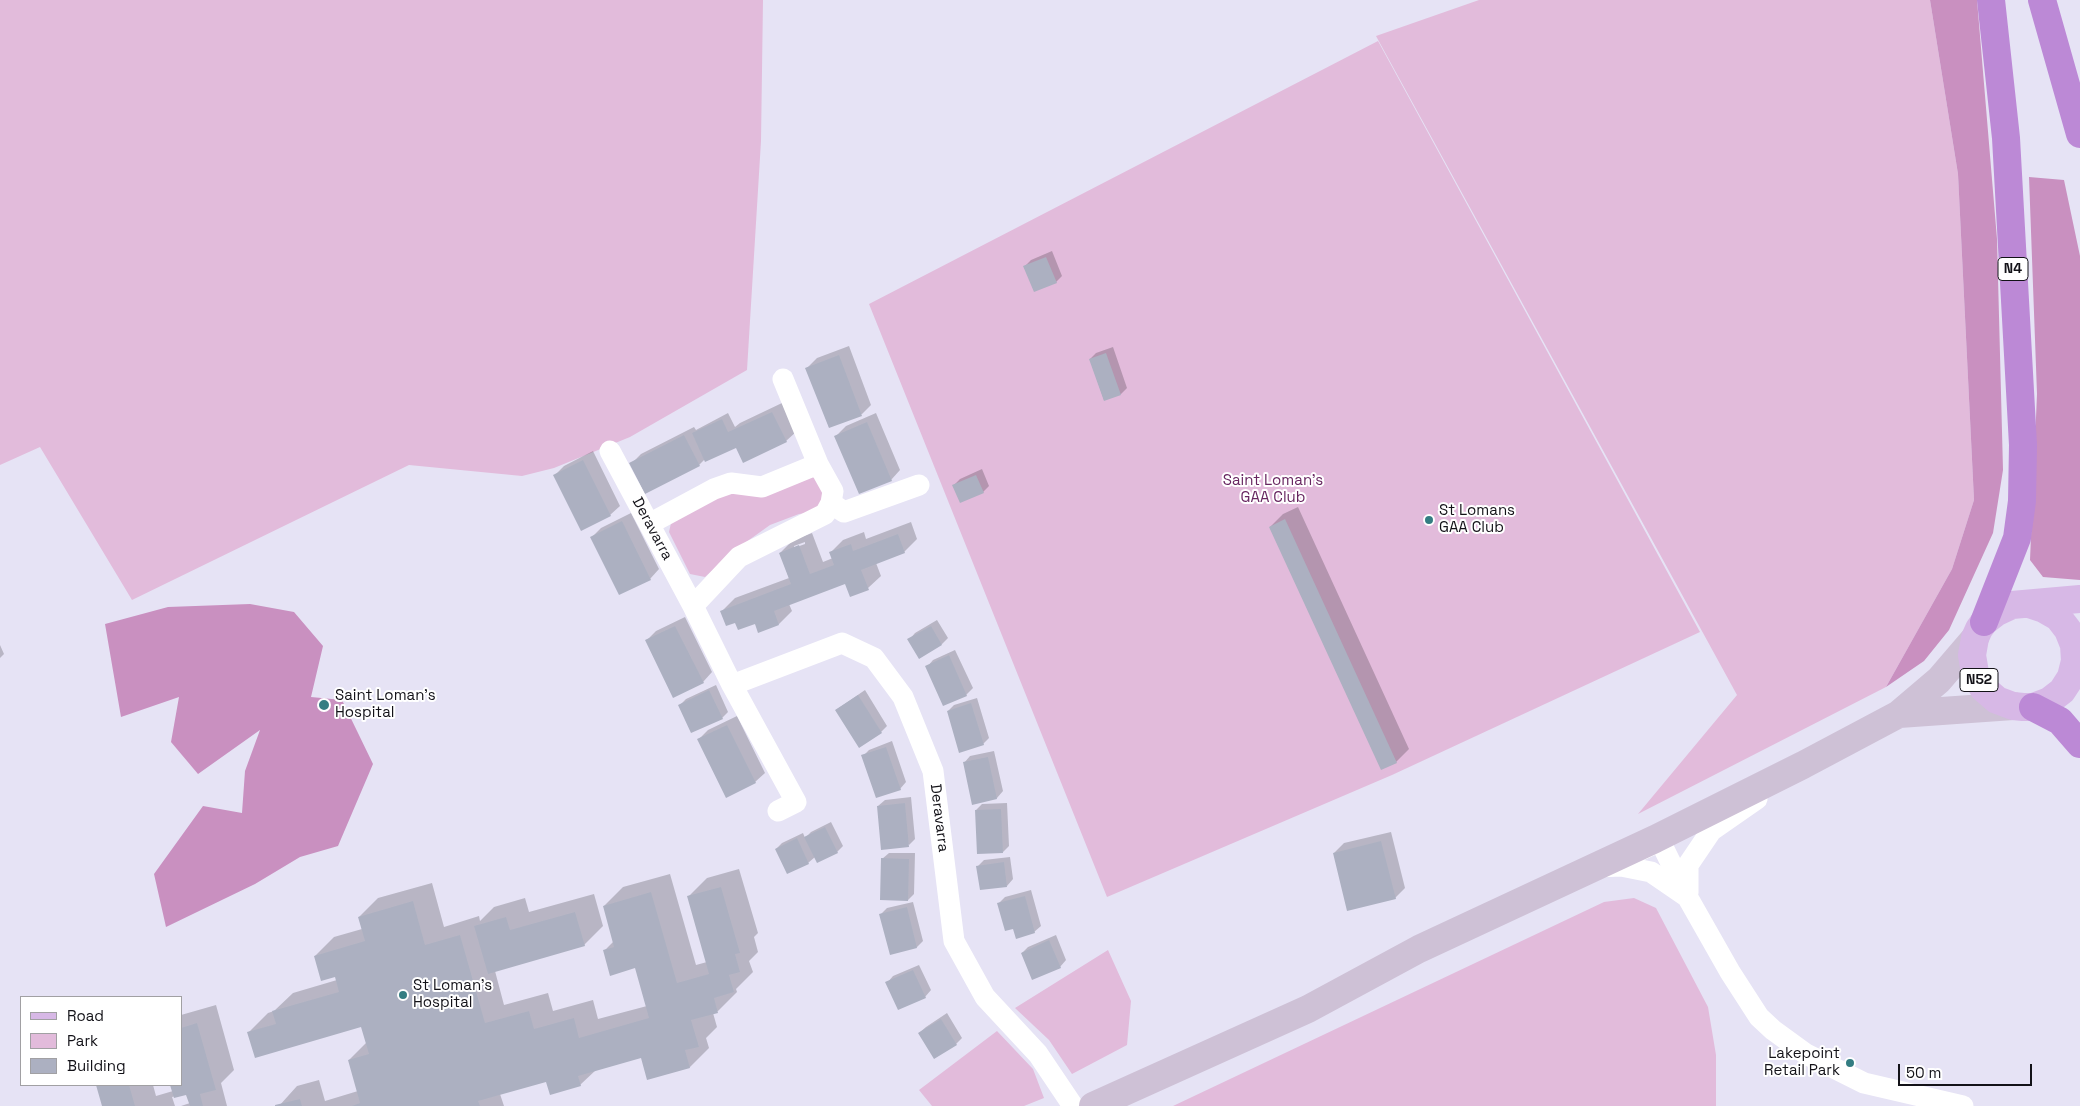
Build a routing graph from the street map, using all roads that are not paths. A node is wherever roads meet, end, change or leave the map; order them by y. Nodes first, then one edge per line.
1 (1991, 0) edge
2 (2042, 0) edge
3 (2080, 134) edge
4 (784, 378) dead end
5 (610, 451) dead end
6 (818, 464) junction
7 (919, 486) dead end
8 (831, 503) junction
9 (650, 524) junction
10 (2080, 599) edge
11 (2029, 604) junction
12 (693, 606) junction
13 (1980, 630) junction
14 (2078, 656) edge
15 (732, 685) junction
16 (2023, 707) junction
17 (1899, 714) junction
18 (2080, 744) edge
19 (1803, 765) junction
20 (778, 811) dead end
21 (1606, 862) junction
22 (1688, 898) junction
23 (1073, 1106) edge
24 (1093, 1106) edge
25 (1964, 1106) edge

1 - 13 highway, N4
2 - 3 highway
4 - 6 street
5 - 9 street, Deravarra
6 - 8 street
6 - 9 street
7 - 8 street
8 - 12 street
9 - 12 street, Deravarra
10 - 11 main road
11 - 13 main road
11 - 14 main road
12 - 15 street, Deravarra
13 - 16 main road, N52
13 - 17 street
14 - 16 main road
15 - 20 street, Deravarra
15 - 23 street, Deravarra
16 - 17 street
16 - 18 highway
17 - 19 street
19 - 21 street
19 - 22 street
21 - 22 street
21 - 22 street
21 - 24 street
22 - 25 street

